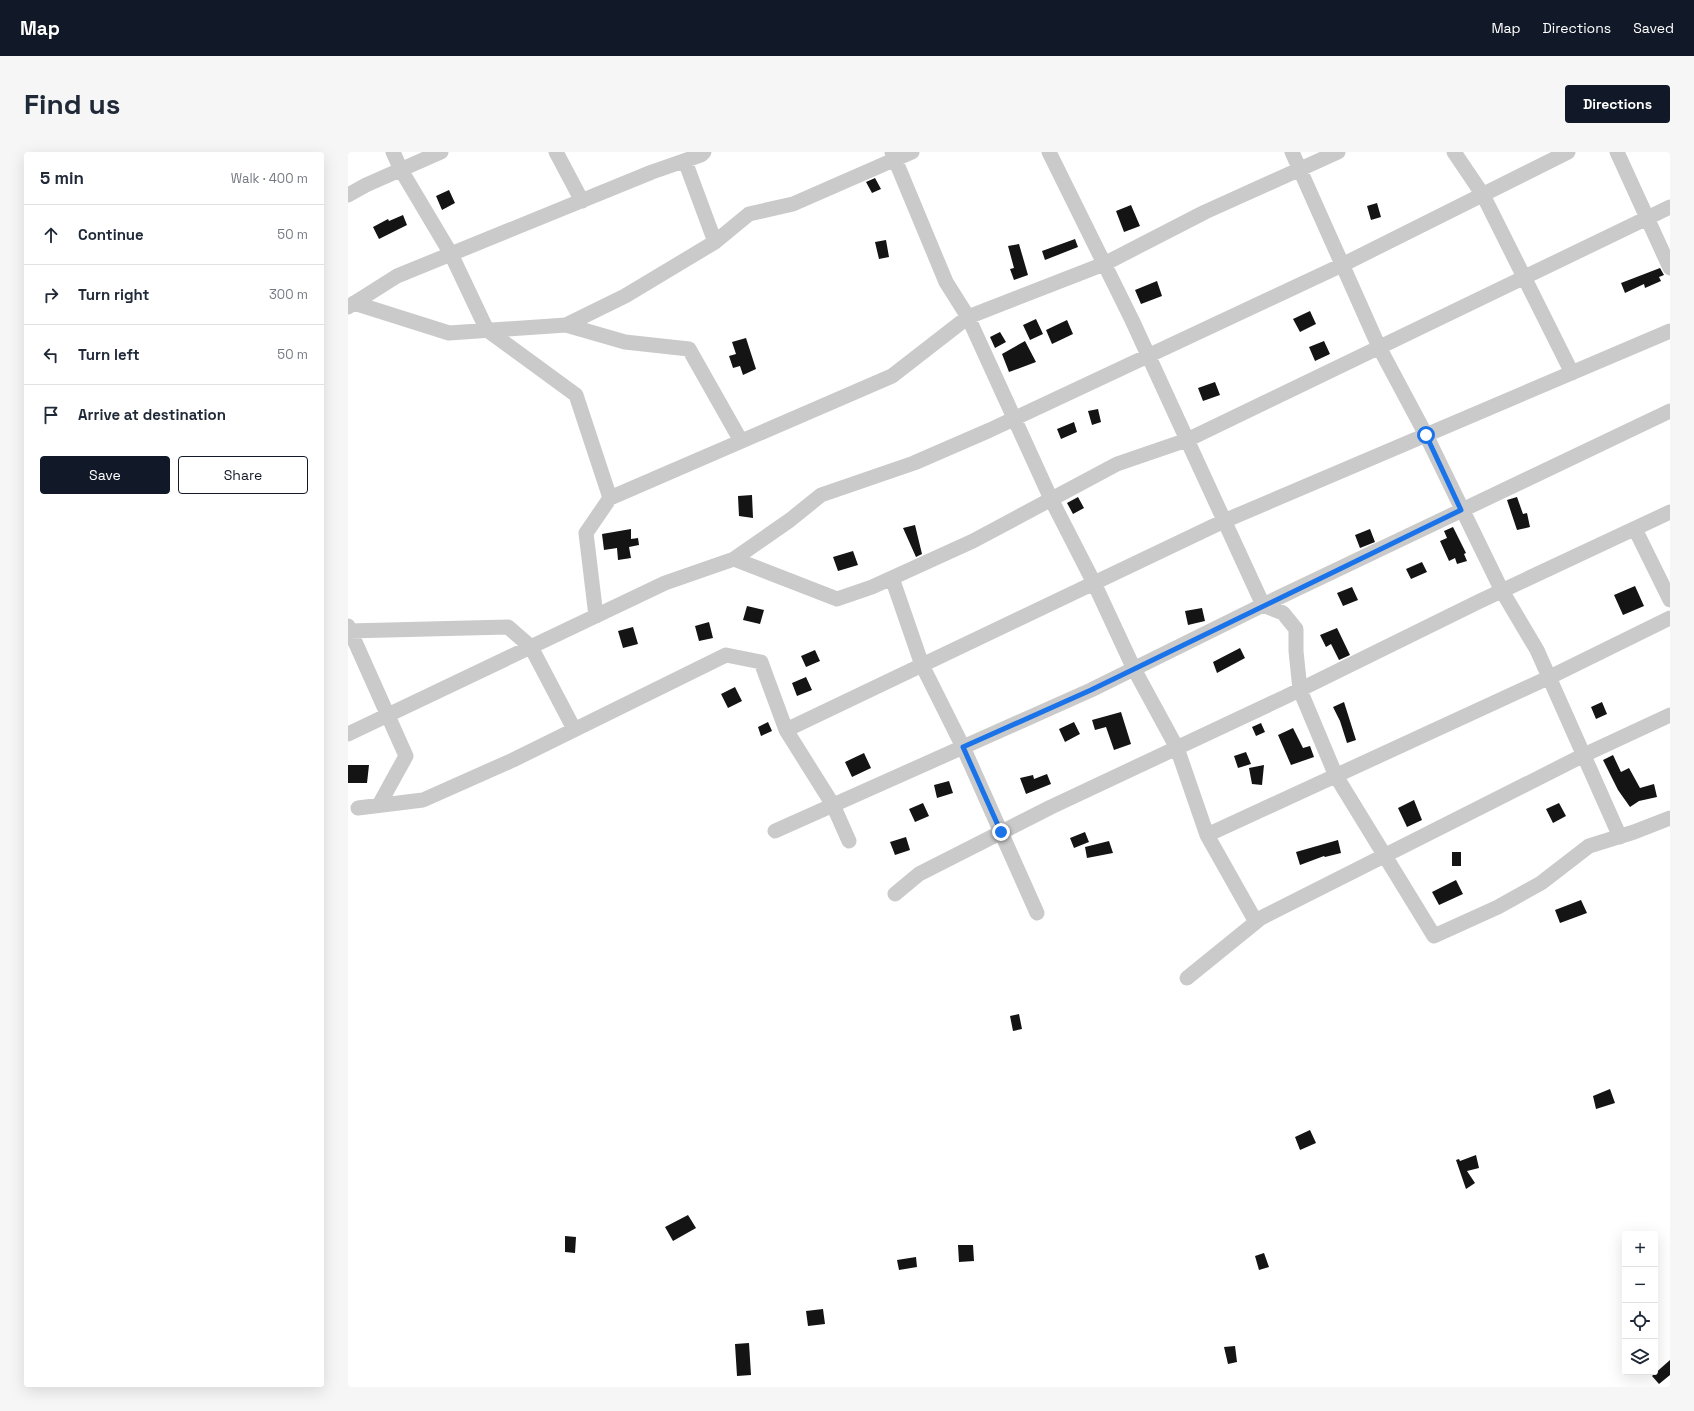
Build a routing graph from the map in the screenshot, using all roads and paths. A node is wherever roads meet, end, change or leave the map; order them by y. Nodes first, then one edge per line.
1 (393, 152) edge
2 (442, 152) edge
3 (556, 152) edge
4 (704, 152) edge
5 (912, 152) edge
6 (1049, 152) edge
7 (1292, 152) edge
8 (1338, 152) edge
9 (1454, 152) edge
10 (1568, 152) edge
11 (1617, 152) edge
12 (894, 156) edge
13 (685, 161) junction
14 (1300, 169) junction
15 (401, 170) junction
16 (348, 195) edge
17 (1483, 195) junction
18 (582, 201) junction
19 (1670, 207) edge
20 (1647, 217) junction
21 (715, 242) junction
22 (451, 254) junction
23 (1104, 264) junction
24 (1342, 265) junction
25 (1670, 268) edge
26 (1524, 277) junction
27 (351, 305) edge
28 (968, 317) junction
29 (566, 325) junction
30 (487, 330) junction
31 (1670, 331) edge
32 (1379, 347) junction
33 (1148, 355) junction
34 (1572, 373) junction
35 (1670, 411) edge
36 (1015, 418) junction
37 (1426, 435) junction
38 (1187, 440) junction
39 (741, 441) junction
40 (610, 498) junction
41 (1051, 499) junction
42 (1461, 510) junction
43 (1670, 512) edge
44 (1224, 521) junction
45 (1635, 529) junction
46 (734, 559) junction
47 (892, 578) junction
48 (1094, 583) junction
49 (1502, 591) junction
50 (1670, 600) edge
51 (1263, 605) junction
52 (596, 616) junction
53 (1670, 618) edge
54 (349, 629) edge
55 (531, 647) junction
56 (922, 665) junction
57 (1134, 669) junction
58 (1550, 678) junction
59 (1300, 690) junction
60 (388, 715) junction
61 (1670, 715) edge
62 (574, 729) junction
63 (786, 730) junction
64 (348, 734) edge
65 (963, 747) junction
66 (1177, 748) junction
67 (1584, 755) junction
68 (1336, 776) junction
69 (379, 805) junction
70 (833, 805) junction
71 (358, 808) dead end
72 (1670, 818) edge
73 (775, 831) dead end
74 (1001, 832) junction
75 (1207, 835) junction
76 (1620, 837) junction
77 (849, 841) dead end
78 (1384, 856) junction
79 (895, 894) dead end
80 (1037, 913) dead end
81 (1256, 922) junction
82 (1187, 978) dead end

1 - 15 street
2 - 15 street
3 - 18 street
4 - 13 street
5 - 12 street
6 - 23 street
7 - 14 street
8 - 14 street
9 - 17 street
10 - 17 street
11 - 20 street
12 - 21 street
12 - 28 street
13 - 18 street
13 - 21 street
14 - 23 street
14 - 24 street
15 - 16 street
15 - 22 street
17 - 24 street
17 - 26 street
18 - 22 street
19 - 20 street
20 - 25 street
20 - 26 street
21 - 29 street
22 - 27 street
22 - 30 street
23 - 28 street
23 - 33 street
24 - 32 street
24 - 33 street
26 - 32 street
26 - 34 street
27 - 30 street
28 - 36 street
28 - 39 street
29 - 30 street
29 - 39 street
30 - 40 street
31 - 34 street
32 - 37 street
32 - 38 street
33 - 36 street
33 - 38 street
34 - 37 street
35 - 42 street
36 - 41 street
36 - 46 street
37 - 42 street
37 - 44 street
38 - 41 street
38 - 44 street
39 - 40 street
40 - 52 street
41 - 47 street
41 - 48 street
42 - 49 street
42 - 51 street
43 - 45 street
44 - 48 street
44 - 51 street
45 - 49 street
45 - 50 street
46 - 47 street
46 - 52 street
47 - 56 street
48 - 56 street
48 - 57 street
49 - 58 street
49 - 59 street
51 - 57 street
51 - 59 street
52 - 55 street
53 - 58 street
54 - 55 street
54 - 60 street
55 - 60 street
55 - 62 street
56 - 63 street
56 - 65 street
57 - 65 street
57 - 66 street
58 - 67 street
58 - 68 street
59 - 66 street
59 - 68 street
60 - 64 street
60 - 69 street
61 - 67 street
62 - 63 street
62 - 69 street
63 - 70 street
65 - 70 street
65 - 74 street
66 - 74 street
66 - 75 street
67 - 76 street
67 - 78 street
68 - 75 street
68 - 78 street
69 - 71 street
70 - 73 street
70 - 77 street
72 - 76 street
74 - 79 street
74 - 80 street
75 - 81 street
76 - 78 street
78 - 81 street
81 - 82 street

